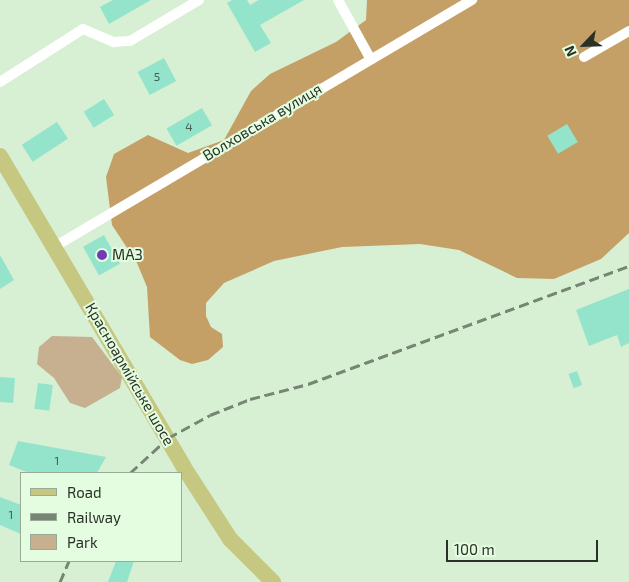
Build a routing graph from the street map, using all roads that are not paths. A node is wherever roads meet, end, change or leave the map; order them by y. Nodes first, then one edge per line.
1 (200, 0) edge
2 (338, 0) edge
3 (472, 0) edge
4 (629, 32) edge
5 (370, 58) junction
6 (584, 58) dead end
7 (0, 82) edge
8 (0, 156) edge
9 (54, 247) junction
10 (273, 582) edge

1 - 7 street
2 - 5 street
3 - 5 street, Волховська вулиця
4 - 6 street
5 - 9 street, Волховська вулиця
8 - 9 main road, Красноармійське шосе
9 - 10 main road, Красноармійське шосе

